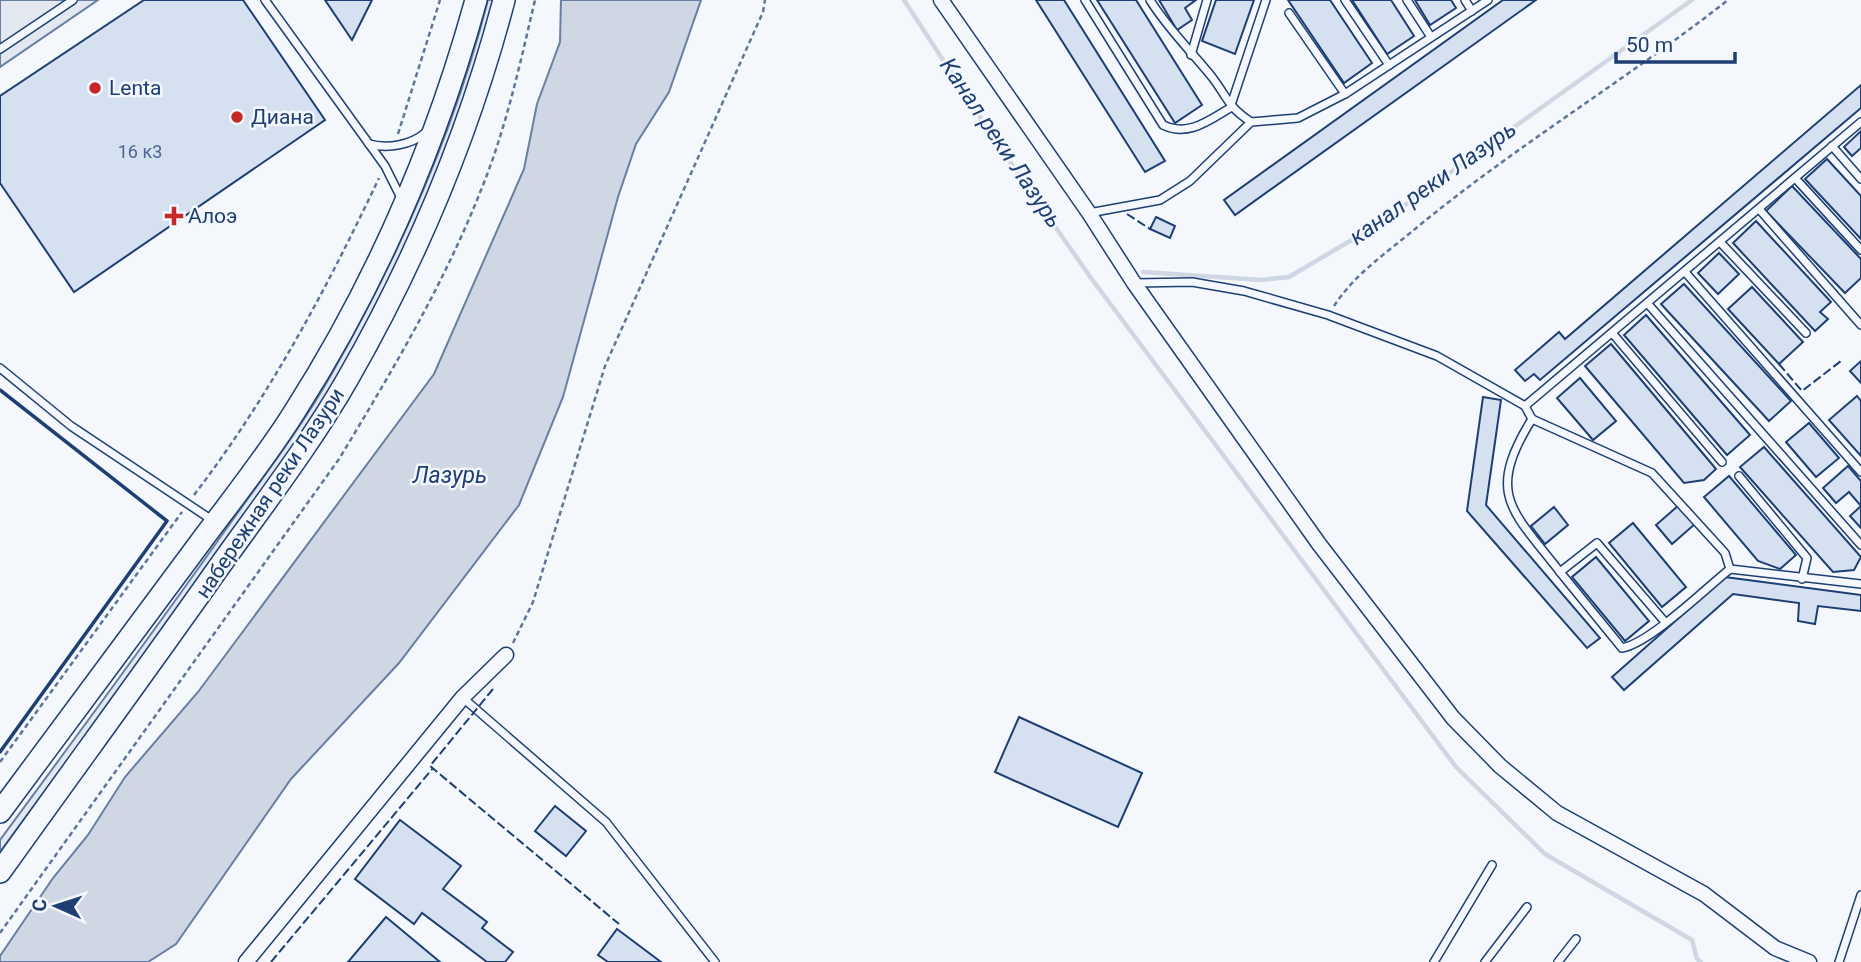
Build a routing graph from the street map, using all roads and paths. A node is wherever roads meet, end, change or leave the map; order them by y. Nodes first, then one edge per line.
1 (73, 0) edge
2 (265, 0) edge
3 (440, 0) edge
4 (476, 0) edge
5 (504, 0) edge
6 (765, 0) edge
7 (941, 0) edge
8 (1085, 0) edge
9 (1150, 0) edge
10 (1208, 0) edge
11 (1266, 0) edge
12 (1345, 0) edge
13 (1407, 0) edge
14 (1465, 0) edge
15 (1488, 0) edge
16 (1728, 0) edge
17 (1472, 11) junction
18 (1289, 13) dead end
19 (1431, 37) junction
20 (0, 48) edge
21 (1191, 55) junction
22 (1389, 65) junction
23 (1345, 94) junction
24 (1230, 108) junction
25 (1251, 122) junction
26 (1861, 122) edge
27 (437, 124) junction
28 (369, 144) junction
29 (395, 145) junction
30 (1832, 146) junction
31 (385, 166) junction
32 (1795, 178) junction
33 (1861, 179) edge
34 (405, 205) junction
35 (1759, 209) junction
36 (1089, 213) junction
37 (1720, 242) junction
38 (1861, 250) edge
39 (1685, 272) junction
40 (1133, 283) junction
41 (1648, 304) junction
42 (1328, 315) junction
43 (1861, 325) edge
44 (1806, 332) dead end
45 (1614, 334) junction
46 (0, 368) edge
47 (1525, 406) junction
48 (1532, 419) junction
49 (1722, 462) dead end
50 (1861, 472) edge
51 (1739, 476) dead end
52 (188, 504) junction
53 (215, 522) junction
54 (1861, 545) edge
55 (1730, 569) junction
56 (1560, 572) junction
57 (1802, 579) junction
58 (1861, 584) edge
59 (1665, 622) junction
60 (506, 655) joint
61 (463, 697) junction
62 (0, 762) edge
63 (0, 812) edge
64 (1492, 865) dead end
65 (0, 872) edge
66 (1861, 895) edge
67 (1527, 907) dead end
68 (1576, 939) dead end
69 (246, 962) edge
70 (715, 962) edge
71 (1434, 962) edge
72 (1485, 962) edge
73 (1558, 962) edge
74 (1809, 962) edge
75 (1839, 962) edge

1 - 20 lane
2 - 28 lane
3 - 29 path
4 - 27 main road, набережная реки Лазури
5 - 65 main road, набережная реки Лазури
6 - 60 path
7 - 36 street
8 - 24 lane
9 - 21 lane
10 - 21 lane
11 - 24 lane
12 - 22 lane
13 - 19 lane
14 - 17 lane
15 - 17 lane
16 - 42 path
17 - 19 lane
18 - 23 lane
19 - 22 lane
21 - 24 lane
22 - 23 lane
23 - 25 lane
24 - 25 lane
25 - 36 lane
26 - 30 lane
27 - 29 lane
27 - 34 main road, набережная реки Лазури
28 - 29 lane
28 - 31 lane
30 - 32 lane
30 - 33 lane
31 - 34 lane
31 - 52 path
32 - 35 lane
32 - 38 lane
34 - 53 main road, набережная реки Лазури
35 - 37 lane
35 - 43 lane
36 - 40 street
37 - 39 lane
37 - 44 lane
39 - 41 lane
39 - 50 lane
40 - 42 lane
40 - 74 street
41 - 45 lane
41 - 54 lane
42 - 47 lane
45 - 47 lane
45 - 49 lane
46 - 52 lane
47 - 48 lane
48 - 55 lane
48 - 56 lane
51 - 57 lane
52 - 53 lane
52 - 62 path
53 - 63 main road, набережная реки Лазури
55 - 57 lane
55 - 59 lane
56 - 59 lane
56 - 59 lane
57 - 58 lane
60 - 61 street
61 - 69 street
61 - 70 lane
64 - 71 lane
66 - 75 lane
67 - 72 lane
68 - 73 lane

